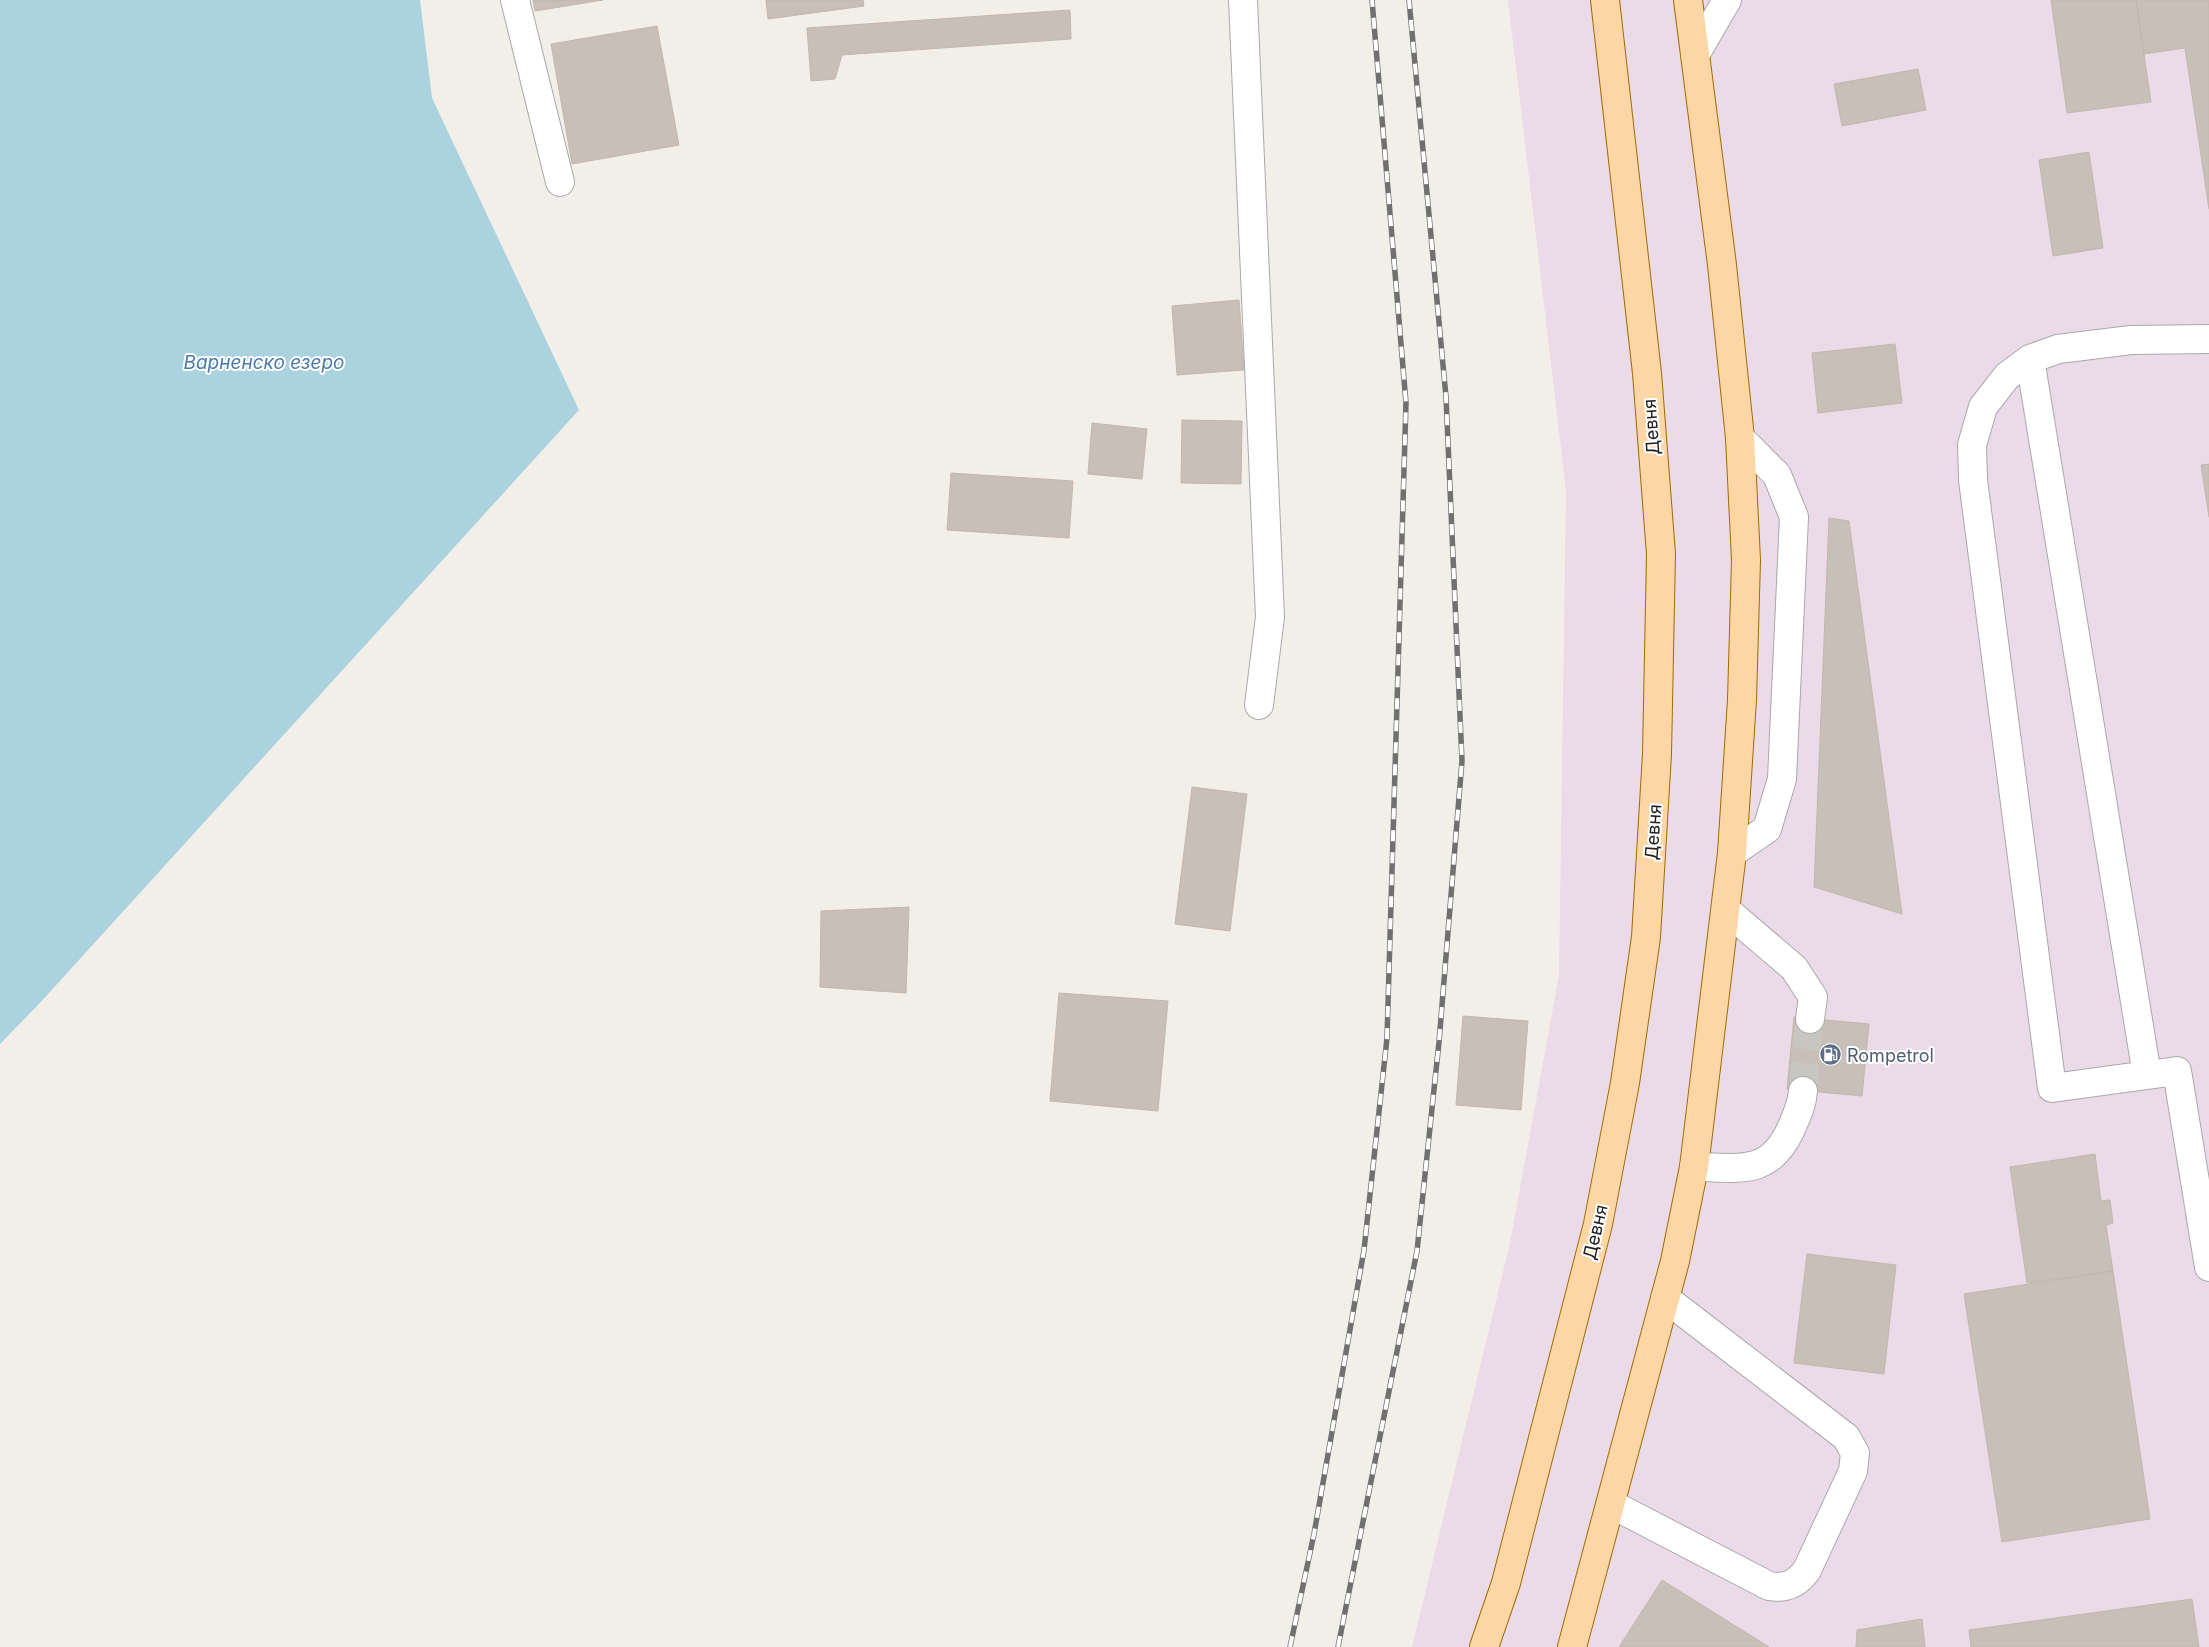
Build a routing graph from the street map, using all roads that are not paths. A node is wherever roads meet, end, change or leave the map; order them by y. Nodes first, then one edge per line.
1 (515, 0) edge
2 (1244, 0) edge
3 (1606, 0) edge
4 (1688, 0) edge
5 (1727, 0) edge
6 (1695, 55) junction
7 (560, 182) dead end
8 (2209, 340) edge
9 (2030, 359) junction
10 (1740, 438) junction
11 (1259, 706) dead end
12 (1732, 853) junction
13 (1726, 910) junction
14 (1810, 1018) tunnel mouth
15 (2147, 1075) junction
16 (1803, 1091) tunnel mouth
17 (1694, 1168) junction
18 (2209, 1267) edge
19 (1665, 1298) junction
20 (1611, 1504) junction
21 (1484, 1647) edge
22 (1572, 1647) edge

1 - 7 lane
2 - 11 lane
3 - 21 main road, Девня
4 - 6 main road
5 - 6 lane
6 - 10 main road
8 - 9 lane
9 - 15 lane
9 - 15 lane
10 - 12 main road
10 - 12 lane
12 - 13 main road
13 - 14 lane
13 - 17 main road
15 - 18 lane
16 - 17 lane
17 - 19 main road
19 - 20 main road
19 - 20 lane
20 - 22 main road

